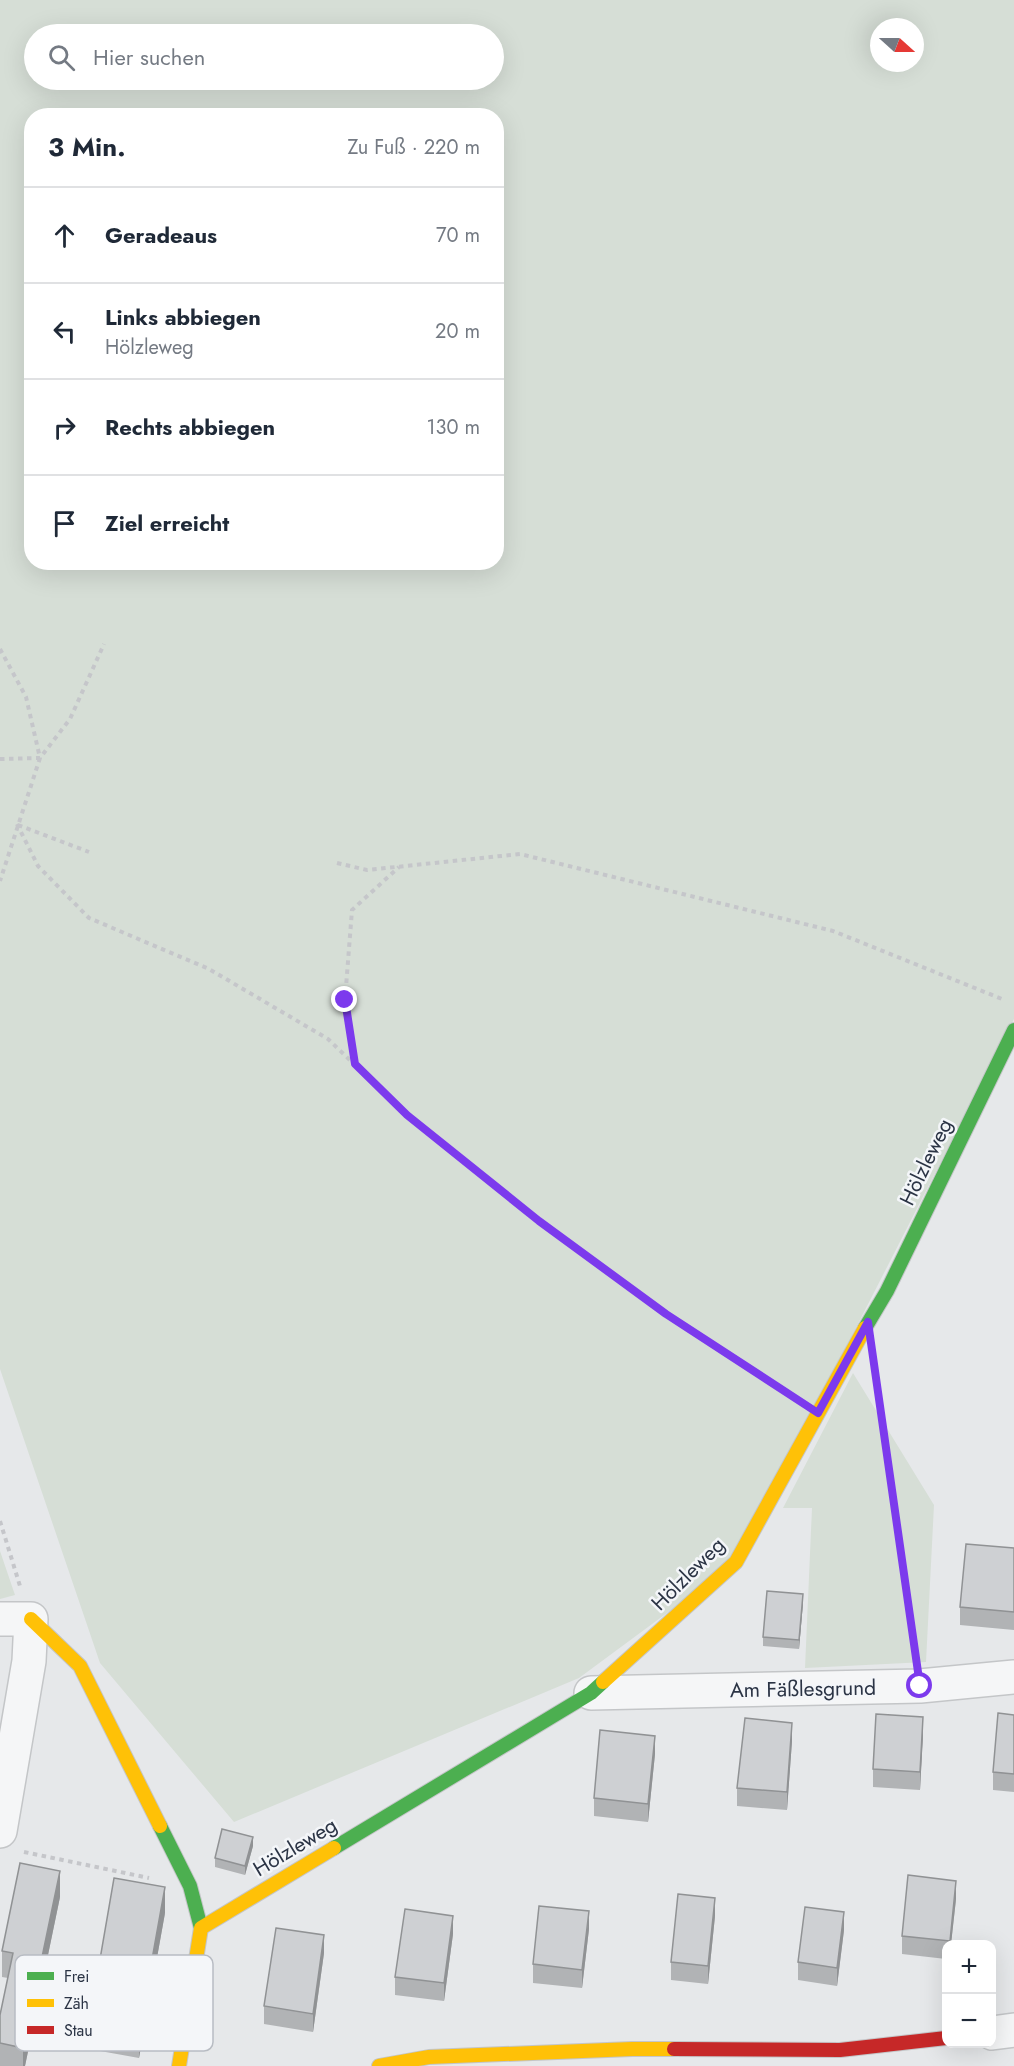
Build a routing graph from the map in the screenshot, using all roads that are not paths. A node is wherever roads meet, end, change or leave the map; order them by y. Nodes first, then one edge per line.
1 (1014, 1030) edge
2 (15, 1619) edge
3 (1014, 1677) edge
4 (591, 1694) junction
5 (11, 1841) edge
6 (201, 1928) junction
7 (197, 1955) edge
8 (1014, 2030) edge
9 (996, 2032) edge
10 (942, 2039) edge
11 (181, 2051) edge
12 (633, 2057) edge
13 (840, 2058) edge
14 (430, 2062) edge
15 (179, 2066) edge
16 (379, 2066) edge

1 - 4 street, Hölzleweg
2 - 5 street
2 - 6 street
3 - 4 street, Am Fäßlesgrund
4 - 6 street, Hölzleweg
6 - 7 street
8 - 9 street
10 - 13 street
11 - 15 street
12 - 13 street
12 - 14 street
14 - 16 street

